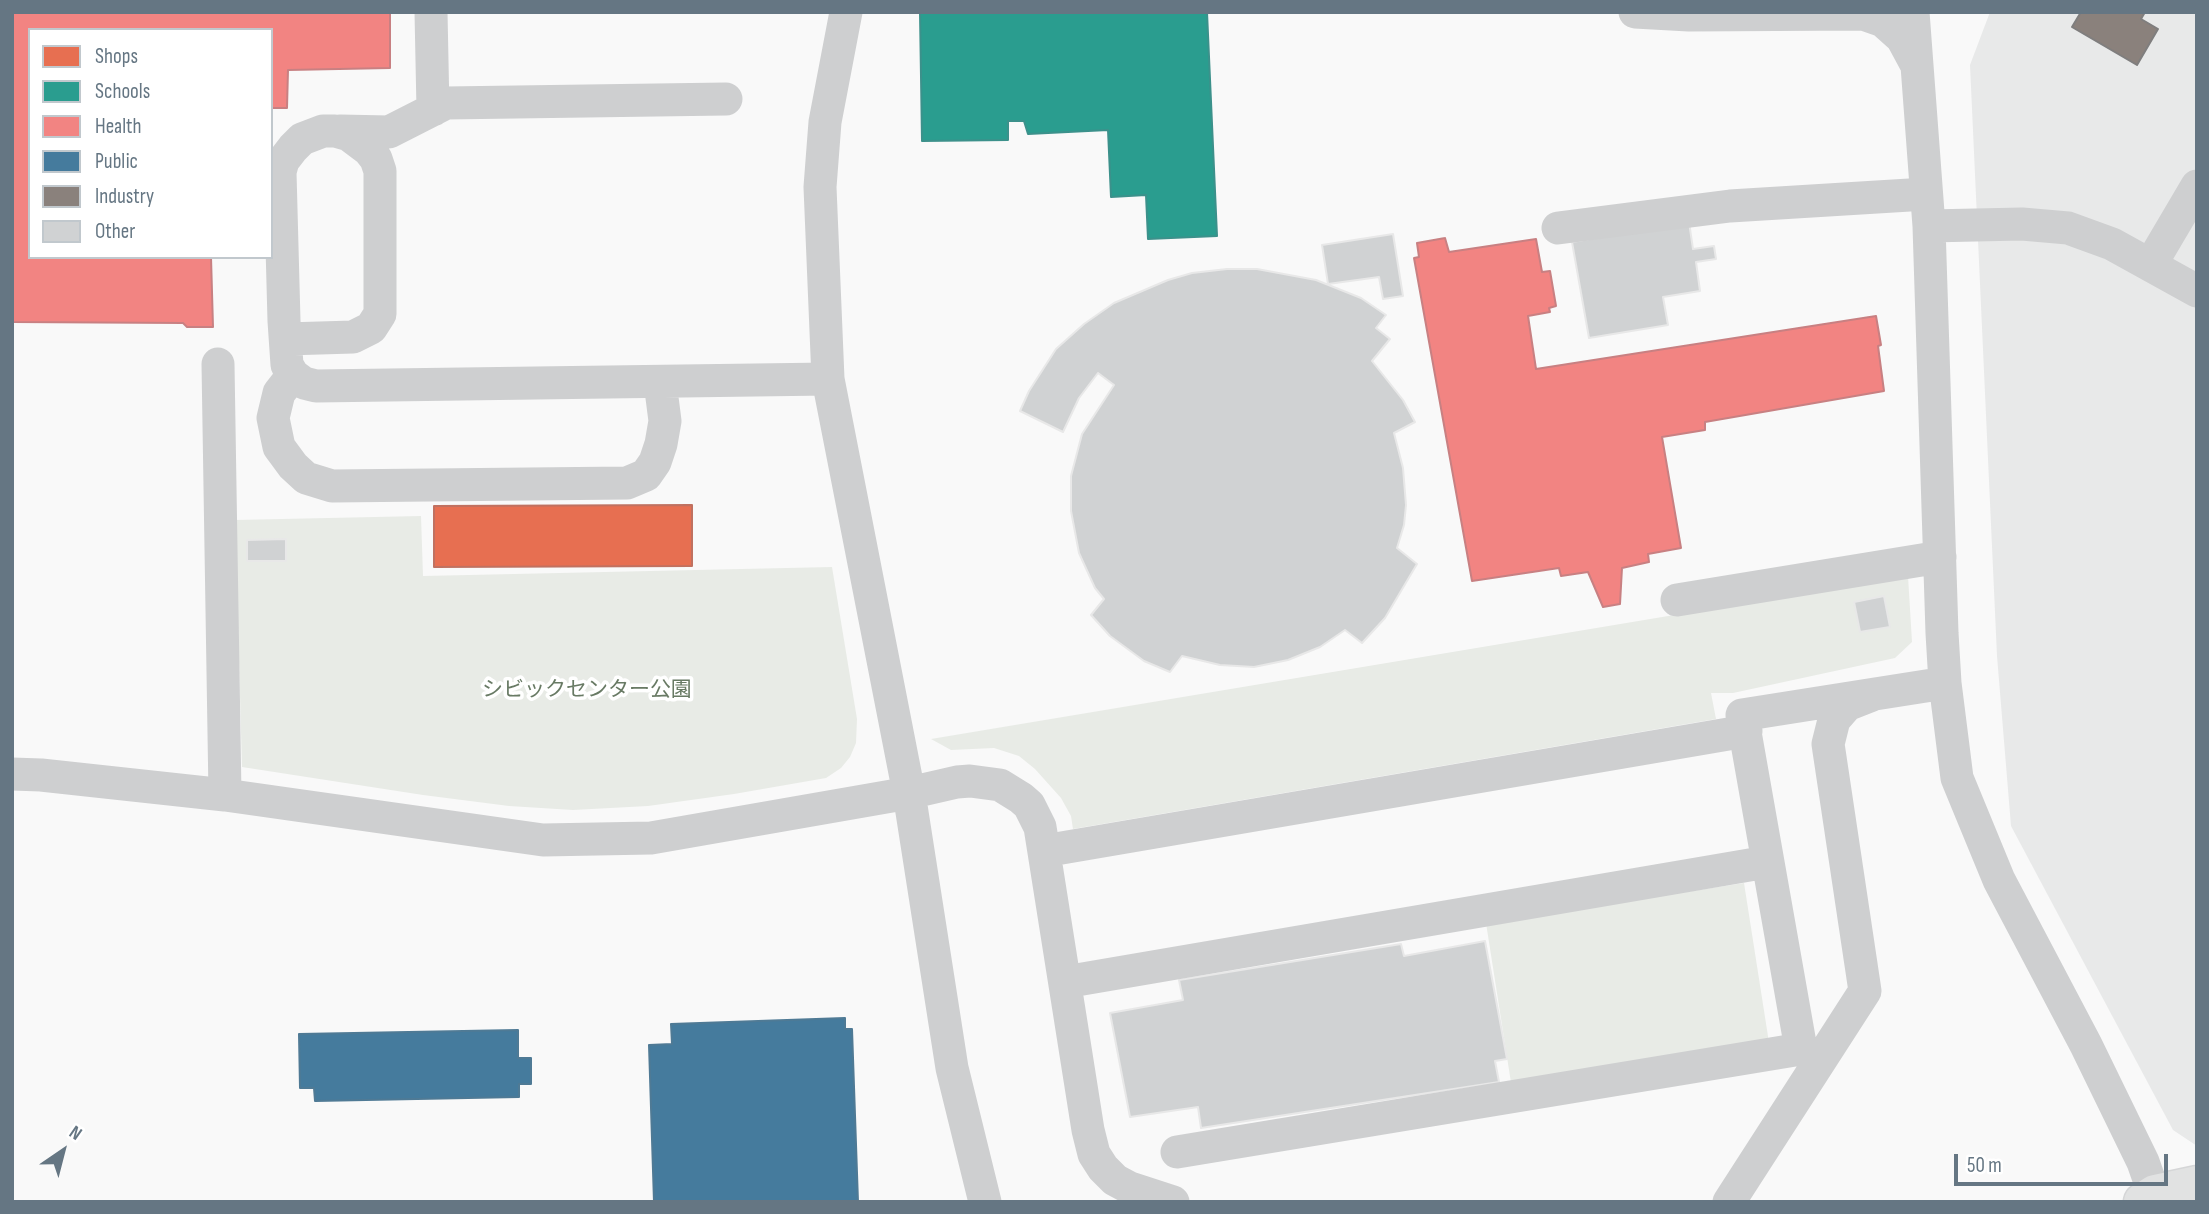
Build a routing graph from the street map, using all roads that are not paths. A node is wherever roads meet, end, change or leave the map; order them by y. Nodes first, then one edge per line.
1 (431, 12) edge
2 (846, 12) edge
3 (1635, 12) edge
4 (1913, 12) edge
5 (1928, 12) edge
6 (1917, 66) junction
7 (433, 110) junction
8 (335, 131) junction
9 (380, 171) junction
10 (2197, 186) edge
11 (1928, 210) junction
12 (1558, 228) dead end
13 (2151, 264) junction
14 (2197, 291) edge
15 (286, 339) junction
16 (218, 364) dead end
17 (293, 375) junction
18 (828, 379) junction
19 (660, 382) junction
20 (1940, 557) junction
21 (1677, 600) dead end
22 (1945, 683) junction
23 (1875, 694) junction
24 (1746, 731) junction
25 (12, 774) edge
26 (909, 793) junction
27 (225, 795) junction
28 (1044, 851) junction
29 (1767, 862) junction
30 (1065, 982) junction
31 (1177, 1152) dead end
32 (2197, 1185) edge
33 (2152, 1199) edge
34 (985, 1202) edge
35 (1173, 1202) edge
36 (1729, 1202) edge

1 - 7 street
2 - 18 street
3 - 6 street
4 - 6 street
5 - 6 street
6 - 11 street
7 - 8 street
7 - 9 street
8 - 9 street
8 - 15 street
9 - 15 street
10 - 13 street
11 - 12 street
11 - 13 street
11 - 20 street
13 - 14 street
15 - 17 street
16 - 27 street
17 - 19 street
17 - 19 street
18 - 19 street
18 - 26 street
20 - 21 street
20 - 22 street
22 - 23 street
22 - 33 street
23 - 24 street
23 - 36 street
24 - 28 street
24 - 29 street
25 - 27 street
26 - 27 street
26 - 28 street
26 - 34 street
28 - 30 street
29 - 30 street
29 - 31 street
30 - 35 street
32 - 33 main road

